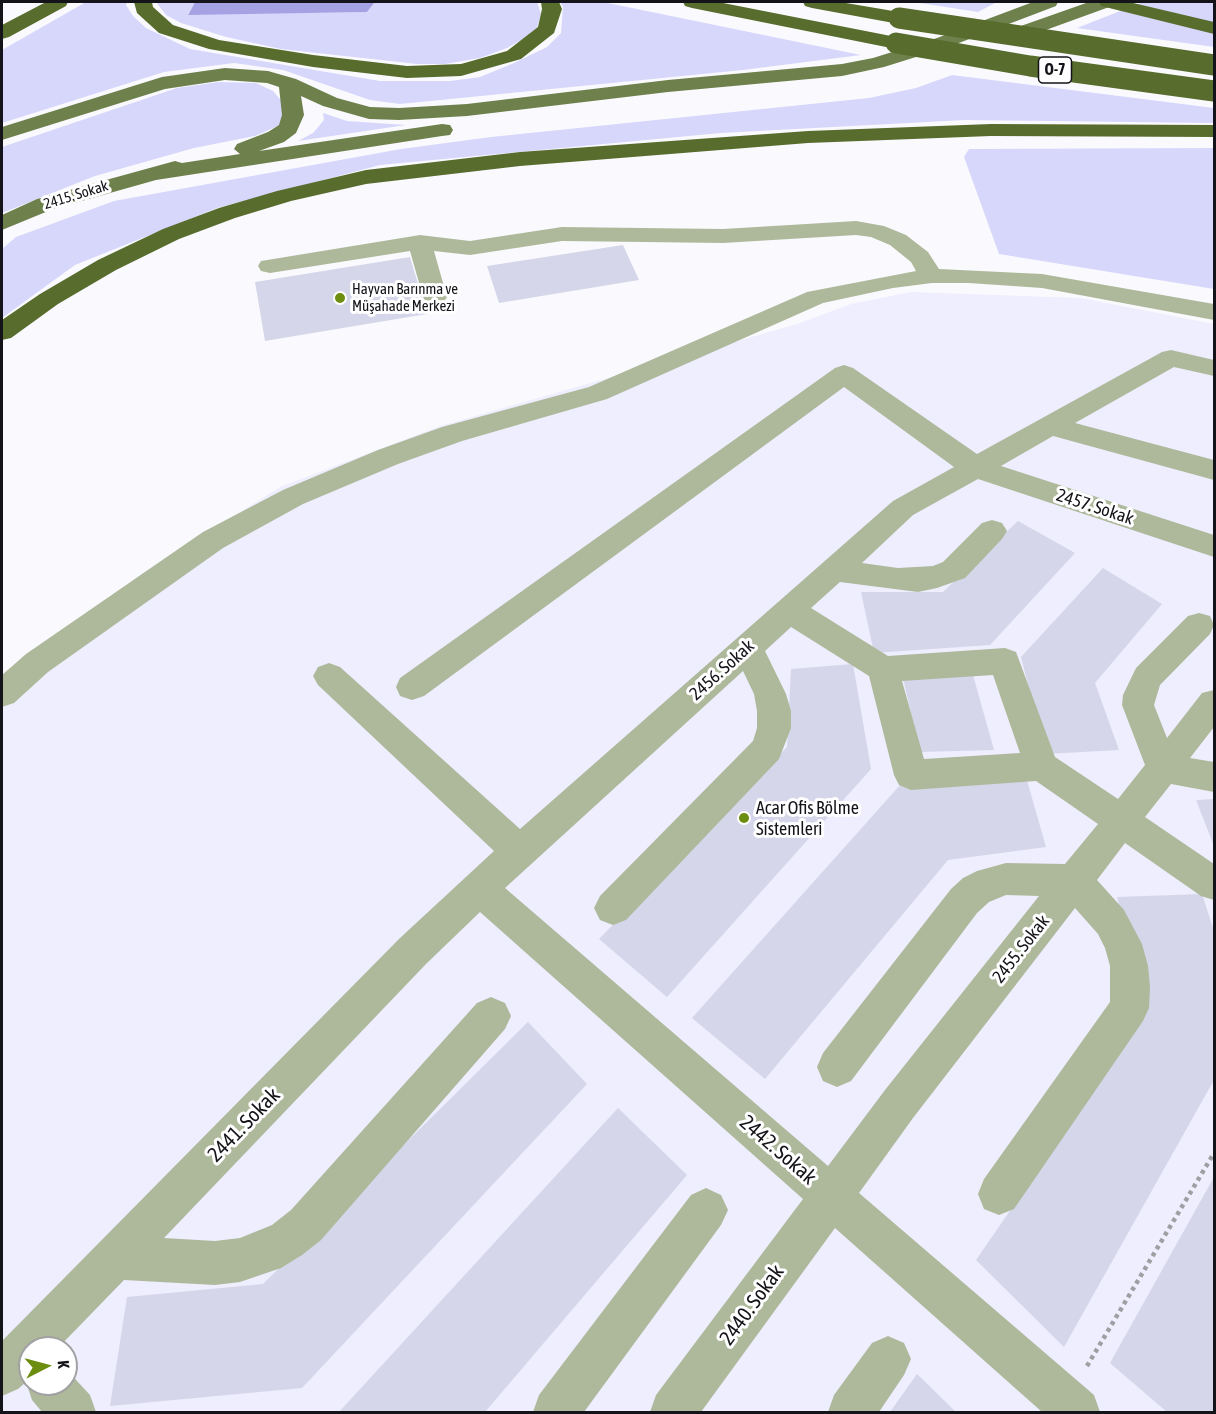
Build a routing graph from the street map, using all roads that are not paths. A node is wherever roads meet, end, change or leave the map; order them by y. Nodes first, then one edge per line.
1 (20, 2) edge
2 (59, 2) edge
3 (142, 2) edge
4 (550, 2) edge
5 (692, 2) edge
6 (812, 2) edge
7 (857, 2) edge
8 (1049, 2) edge
9 (1106, 2) edge
10 (2, 15) edge
11 (899, 18) junction
12 (1215, 28) edge
13 (2, 33) edge
14 (1215, 65) edge
15 (289, 83) junction
16 (1215, 92) edge
17 (1215, 131) edge
18 (2, 134) edge
19 (153, 174) junction
20 (2, 223) edge
21 (420, 242) junction
22 (270, 267) dead end
23 (932, 276) junction
24 (435, 297) dead end
25 (1215, 312) edge
26 (2, 332) edge
27 (1215, 368) edge
28 (1050, 426) junction
29 (976, 468) junction
30 (1215, 470) edge
31 (992, 531) dead end
32 (1215, 546) edge
33 (833, 570) junction
34 (789, 610) junction
35 (1199, 625) dead end
36 (747, 647) junction
37 (883, 669) junction
38 (329, 676) dead end
39 (412, 687) dead end
40 (2, 694) edge
41 (1215, 703) edge
42 (1041, 766) junction
43 (1163, 768) junction
44 (1215, 777) edge
45 (1121, 822) junction
46 (519, 851) junction
47 (1075, 881) junction
48 (1215, 884) edge
49 (479, 888) junction
50 (613, 908) dead end
51 (491, 1016) dead end
52 (837, 1067) dead end
53 (999, 1194) dead end
54 (832, 1198) junction
55 (706, 1210) dead end
56 (115, 1257) junction
57 (46, 1336) edge
58 (888, 1359) dead end
59 (53, 1396) edge
60 (1071, 1407) edge
61 (73, 1413) edge
62 (556, 1413) edge
63 (673, 1413) edge
64 (851, 1413) edge

1 - 10 highway
2 - 13 highway
3 - 4 highway
5 - 16 highway, O-7, bridge
6 - 11 highway, O-7
7 - 11 highway
8 - 15 main road
9 - 12 highway
9 - 19 main road
11 - 14 highway, O-7, bridge
15 - 18 main road
15 - 19 main road
17 - 26 highway
19 - 20 main road, 2415. Sokak
21 - 22 street
21 - 23 street
21 - 24 street
23 - 25 street
23 - 40 street
27 - 28 street, 2456. Sokak
28 - 29 street, 2456. Sokak
28 - 30 street
29 - 32 street, 2457. Sokak
29 - 33 street, 2456. Sokak
29 - 39 street, 2457. Sokak
31 - 33 street
33 - 34 street, 2456. Sokak
34 - 36 street, 2456. Sokak
34 - 37 street
35 - 43 street
36 - 46 street, 2456. Sokak
36 - 50 street
37 - 42 street
37 - 42 street
38 - 46 street
41 - 43 street, 2455. Sokak
42 - 45 street
43 - 44 street
43 - 45 street, 2455. Sokak
45 - 47 street, 2455. Sokak
45 - 48 street
46 - 49 street, 2456. Sokak
47 - 52 street
47 - 53 street
47 - 54 street, 2455. Sokak
49 - 54 street, 2442. Sokak
49 - 56 street, 2441. Sokak
51 - 56 street
54 - 60 street, 2442. Sokak
54 - 63 street, 2440. Sokak
55 - 62 street
56 - 57 street, 2441. Sokak
58 - 64 street
59 - 61 street

